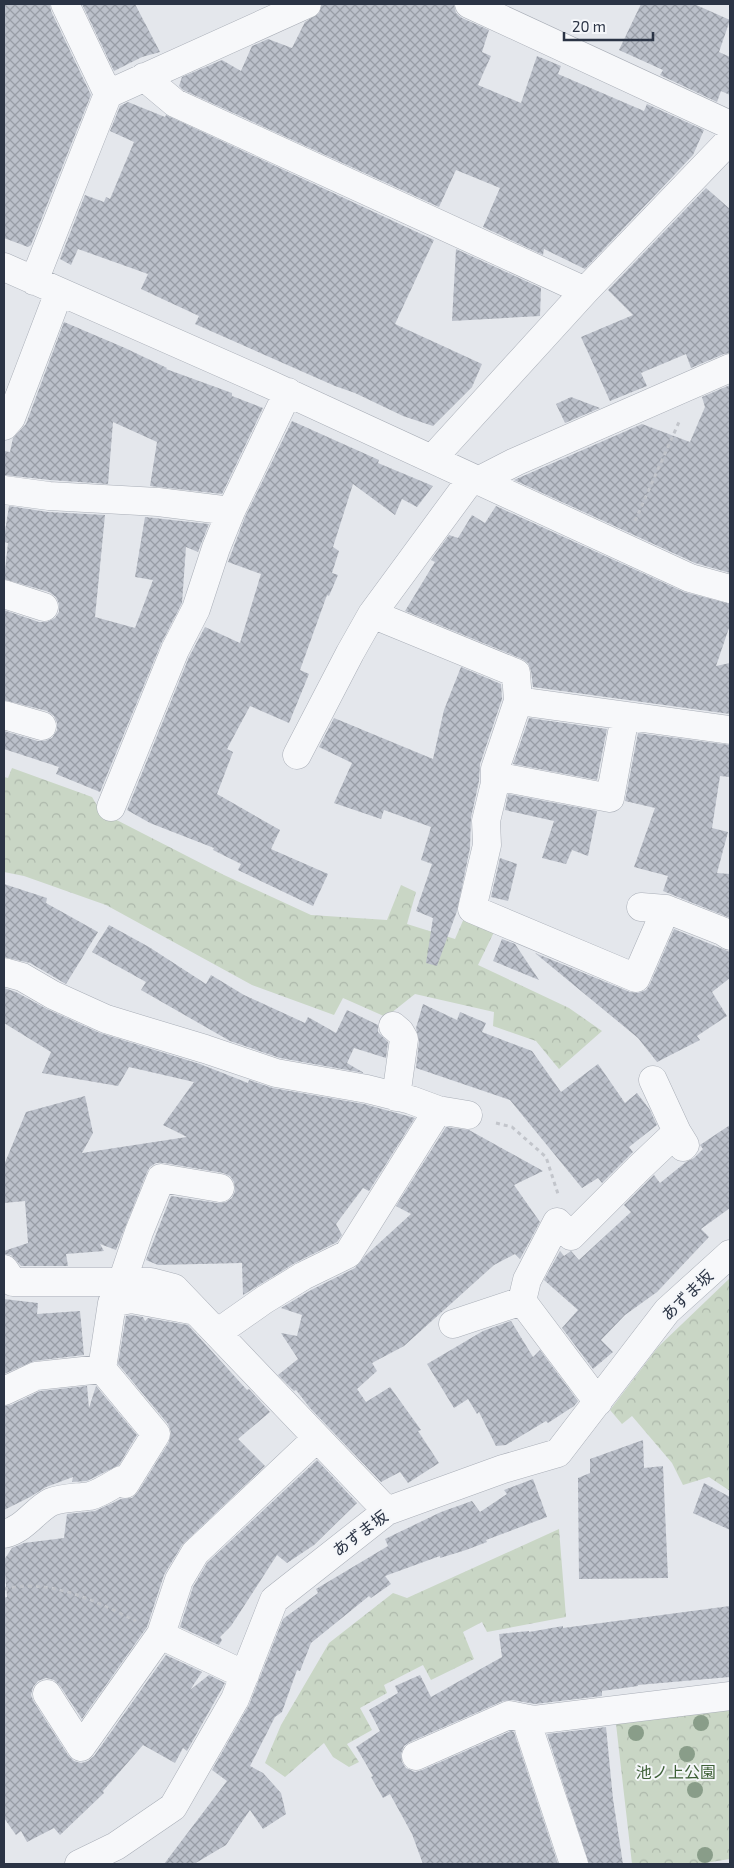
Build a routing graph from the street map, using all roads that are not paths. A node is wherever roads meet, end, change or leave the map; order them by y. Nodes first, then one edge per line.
1 (65, 4) edge
2 (308, 4) edge
3 (469, 4) edge
4 (144, 78) junction
5 (108, 94) junction
6 (730, 125) edge
7 (730, 140) edge
8 (4, 267) edge
9 (34, 281) junction
10 (584, 291) junction
11 (59, 292) junction
12 (730, 368) edge
13 (288, 392) junction
14 (4, 426) edge
15 (432, 459) junction
16 (475, 479) junction
17 (4, 490) edge
18 (231, 512) junction
19 (730, 589) edge
20 (4, 594) edge
21 (44, 607) dead end
22 (372, 614) junction
23 (518, 701) junction
24 (4, 715) edge
25 (625, 716) junction
26 (42, 726) dead end
27 (730, 730) edge
28 (297, 755) dead end
29 (495, 773) junction
30 (111, 806) dead end
31 (730, 936) edge
32 (4, 972) edge
33 (393, 1026) dead end
34 (652, 1080) dead end
35 (404, 1098) junction
36 (438, 1110) junction
37 (468, 1115) road end
38 (678, 1132) junction
39 (661, 1169) dead end
40 (220, 1188) dead end
41 (730, 1254) edge
42 (7, 1278) edge
43 (122, 1282) junction
44 (522, 1300) junction
45 (196, 1311) junction
46 (454, 1324) dead end
47 (217, 1333) junction
48 (102, 1369) junction
49 (4, 1390) edge
50 (598, 1402) junction
51 (317, 1438) junction
52 (387, 1511) junction
53 (4, 1534) edge
54 (166, 1637) junction
55 (245, 1675) junction
56 (47, 1694) dead end
57 (730, 1696) edge
58 (534, 1720) junction
59 (416, 1756) dead end
60 (79, 1864) edge
61 (574, 1864) edge

1 - 5 street
2 - 4 street
3 - 6 street
4 - 5 street
4 - 10 street
5 - 9 street
7 - 10 street
8 - 9 street
9 - 11 street
10 - 15 street
11 - 13 street
11 - 14 street
12 - 16 street
13 - 15 street
13 - 18 street
15 - 16 street
16 - 19 street
16 - 22 street
17 - 18 street
18 - 30 street
20 - 21 street
22 - 23 street
22 - 28 street
23 - 25 street
23 - 29 street
24 - 26 street
25 - 27 street
25 - 29 street
29 - 31 street
32 - 35 street
33 - 35 street
34 - 38 street
35 - 36 street
36 - 37 street
36 - 47 street
38 - 39 street
38 - 44 street
40 - 43 street
41 - 50 street, あずま坂
42 - 43 street
43 - 45 street
44 - 46 street
44 - 50 street
45 - 47 street
45 - 48 street
47 - 51 street
48 - 49 street
48 - 53 street
50 - 52 street, あずま坂
51 - 52 street
51 - 54 street
52 - 55 street, あずま坂
54 - 55 street
54 - 56 street
55 - 60 street, あずま坂
57 - 58 street
58 - 59 street
58 - 61 street

